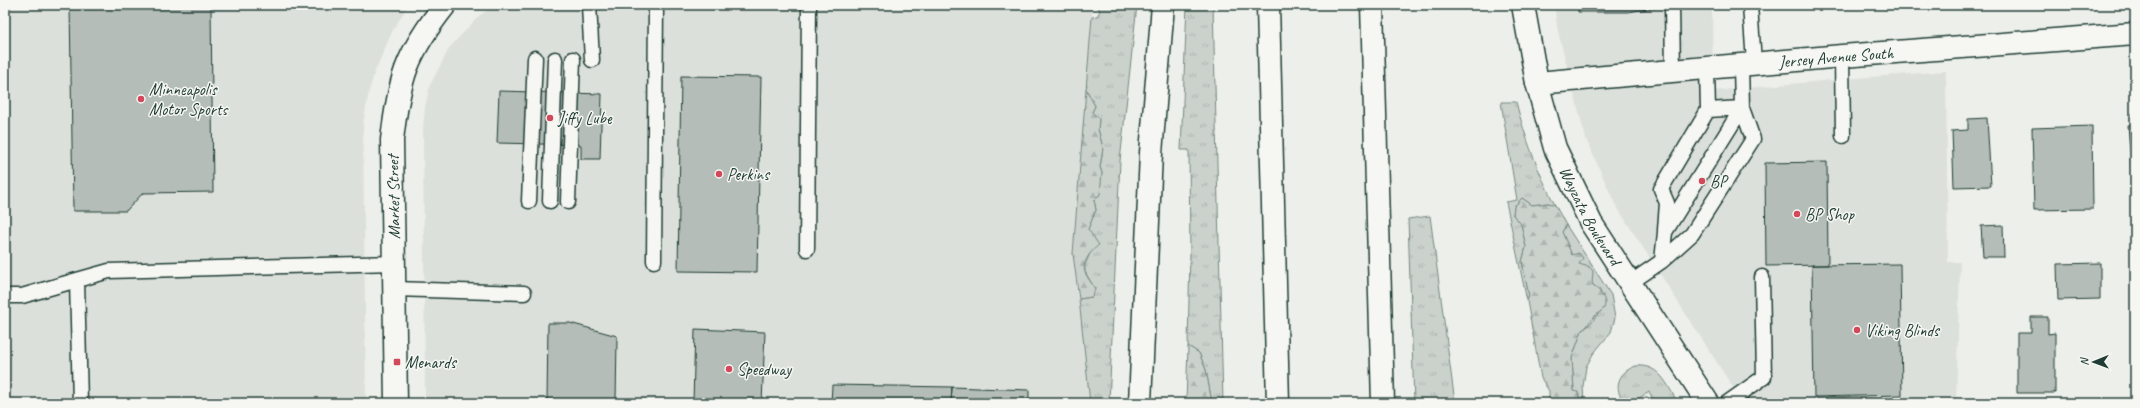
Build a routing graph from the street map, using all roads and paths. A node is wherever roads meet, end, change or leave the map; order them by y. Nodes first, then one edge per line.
1 (445, 5) edge
2 (589, 5) edge
3 (656, 5) edge
4 (809, 5) edge
5 (1163, 5) edge
6 (1268, 5) edge
7 (1372, 5) edge
8 (1523, 5) edge
9 (1672, 5) edge
10 (1750, 5) edge
11 (2135, 34) edge
12 (1842, 56) junction
13 (536, 58) dead end
14 (555, 59) dead end
15 (573, 60) dead end
16 (592, 60) dead end
17 (1748, 64) junction
18 (1707, 68) junction
19 (1672, 72) junction
20 (1537, 83) junction
21 (1742, 108) junction
22 (1708, 110) junction
23 (1843, 136) dead end
24 (529, 201) dead end
25 (550, 201) dead end
26 (568, 202) dead end
27 (1665, 232) junction
28 (807, 249) dead end
29 (654, 261) dead end
30 (1662, 261) junction
31 (394, 263) junction
32 (1762, 277) dead end
33 (77, 280) junction
34 (1630, 283) junction
35 (394, 289) junction
36 (524, 293) dead end
37 (5, 296) edge
38 (80, 403) edge
39 (396, 403) edge
40 (1140, 403) edge
41 (1278, 403) edge
42 (1383, 403) edge
43 (1708, 403) edge
44 (1727, 403) edge

1 - 31 main road, Market Street
2 - 16 lane
3 - 29 lane
4 - 28 lane
5 - 40 main road
6 - 41 main road
7 - 42 main road
8 - 20 main road, Wayzata Boulevard
9 - 19 lane
10 - 17 lane
11 - 12 main road, Jersey Avenue South
12 - 17 main road, Jersey Avenue South
12 - 23 lane
13 - 24 lane
14 - 25 lane
15 - 26 lane
17 - 18 main road, Jersey Avenue South
17 - 21 lane
18 - 19 main road, Jersey Avenue South
18 - 22 lane
19 - 20 main road, Jersey Avenue South
20 - 34 main road, Wayzata Boulevard
21 - 22 lane
21 - 27 lane
21 - 30 lane
22 - 27 lane
27 - 30 lane
30 - 34 lane
31 - 33 lane
31 - 35 main road, Market Street
32 - 44 lane
33 - 37 lane
33 - 38 lane
34 - 43 main road, Wayzata Boulevard
35 - 36 lane
35 - 39 main road, Market Street

